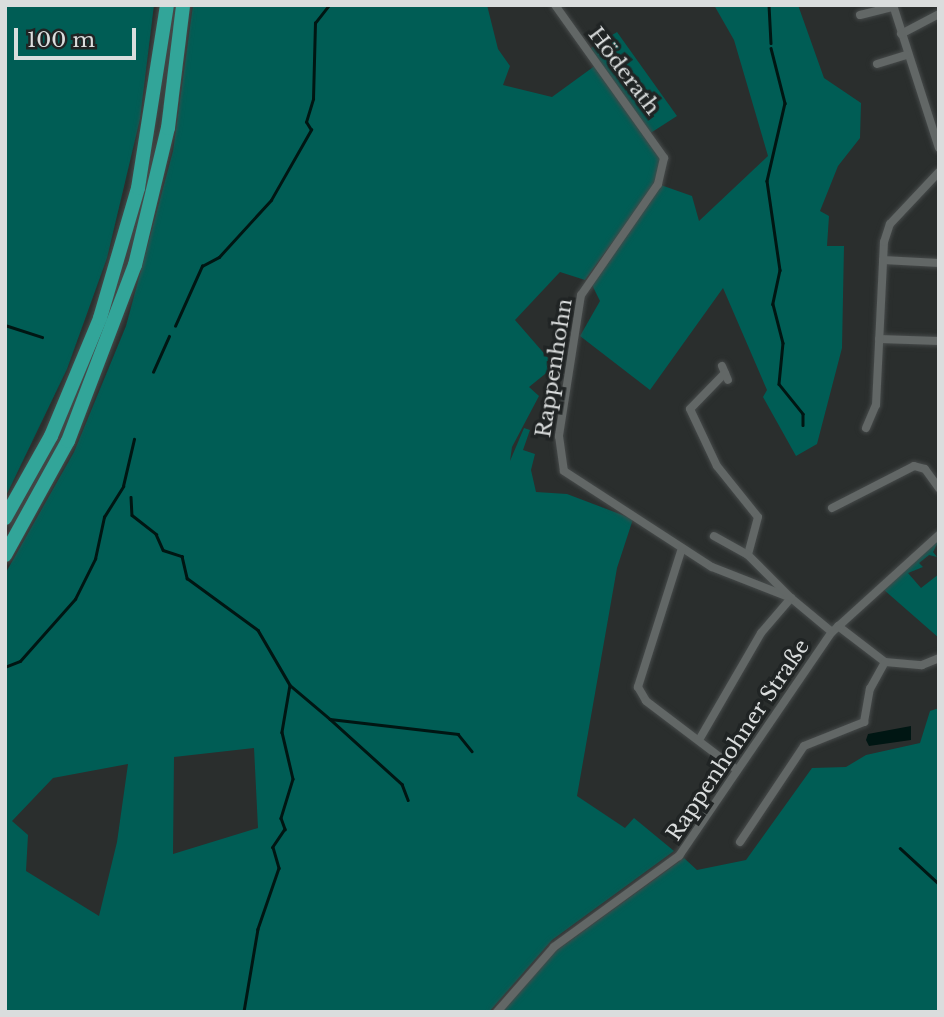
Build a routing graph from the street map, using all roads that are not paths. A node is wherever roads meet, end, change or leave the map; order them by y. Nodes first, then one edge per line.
1 (167, 5) edge
2 (183, 5) edge
3 (555, 5) edge
4 (893, 6) edge
5 (939, 14) edge
6 (860, 15) dead end
7 (901, 34) junction
8 (907, 55) junction
9 (877, 64) dead end
10 (939, 148) edge
11 (664, 158) joint
12 (939, 172) edge
13 (883, 260) junction
14 (939, 263) edge
15 (880, 339) junction
16 (939, 341) edge
17 (725, 373) dead end
18 (866, 428) dead end
19 (939, 488) edge
20 (832, 508) dead end
21 (5, 519) edge
22 (939, 535) edge
23 (714, 536) dead end
24 (682, 548) junction
25 (5, 555) edge
26 (748, 555) junction
27 (791, 598) junction
28 (835, 629) junction
29 (939, 658) edge
30 (885, 662) junction
31 (699, 740) junction
32 (737, 771) junction
33 (740, 842) dead end
34 (497, 1012) edge

1 - 21 highway
2 - 25 highway
3 - 11 street, Höderath
4 - 6 street
4 - 7 street
5 - 7 street
7 - 8 street
8 - 9 street
8 - 10 street
11 - 24 street, Rappenhohn
12 - 13 street
13 - 14 street
13 - 15 street
15 - 16 street
15 - 18 street
17 - 26 street
19 - 20 street
22 - 28 street, Rappenhohner Straße
23 - 26 street, Rappenhohn
24 - 27 street, Rappenhohn
24 - 31 street
26 - 27 street, Rappenhohn
27 - 28 street, Rappenhohn
27 - 31 street
28 - 30 street, Rappenhohn
28 - 32 street, Rappenhohner Straße
29 - 30 street
30 - 33 street
31 - 32 street
32 - 34 street, Rappenhohner Straße

